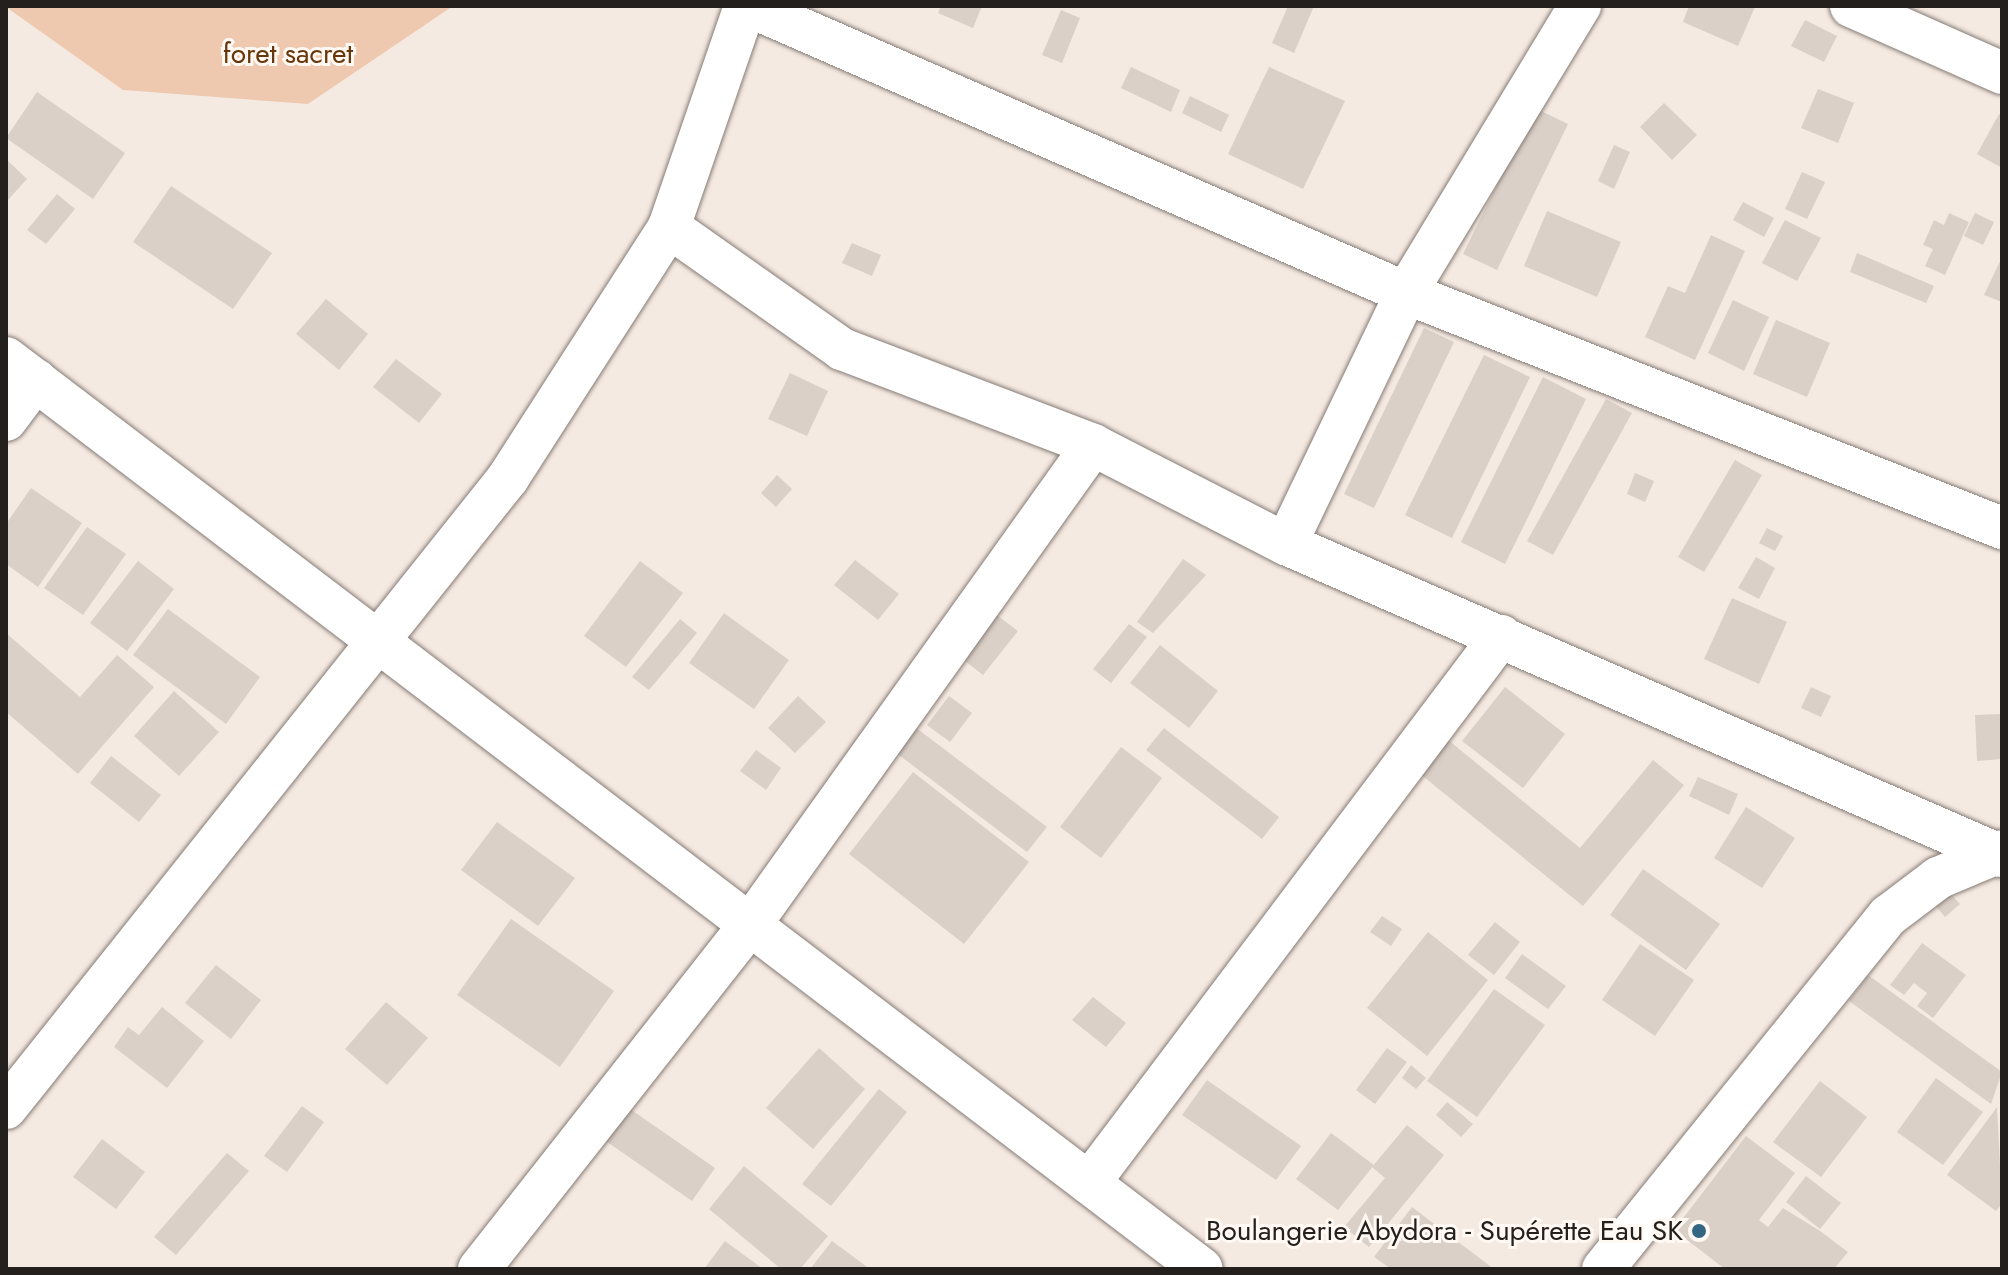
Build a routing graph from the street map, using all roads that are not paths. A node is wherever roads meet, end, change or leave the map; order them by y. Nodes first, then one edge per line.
1 (747, 6) edge
2 (1580, 6) edge
3 (1851, 6) edge
4 (2002, 73) edge
5 (669, 227) junction
6 (1406, 293) junction
7 (21, 369) edge
8 (6, 420) edge
9 (1093, 445) junction
10 (2002, 528) edge
11 (1286, 544) junction
12 (1501, 636) junction
13 (375, 640) junction
14 (2000, 854) edge
15 (750, 925) junction
16 (6, 1108) edge
17 (1089, 1183) junction
18 (479, 1269) edge
19 (1202, 1269) edge
20 (1603, 1269) edge

1 - 5 street
1 - 6 street
2 - 6 street
3 - 4 street
5 - 9 street
5 - 13 street
6 - 10 street
6 - 11 street
7 - 8 street
7 - 13 street
9 - 11 street
9 - 15 street
11 - 12 street
12 - 14 street
12 - 17 street
13 - 15 street
13 - 16 street
14 - 20 street
15 - 17 street
15 - 18 street
17 - 19 street

